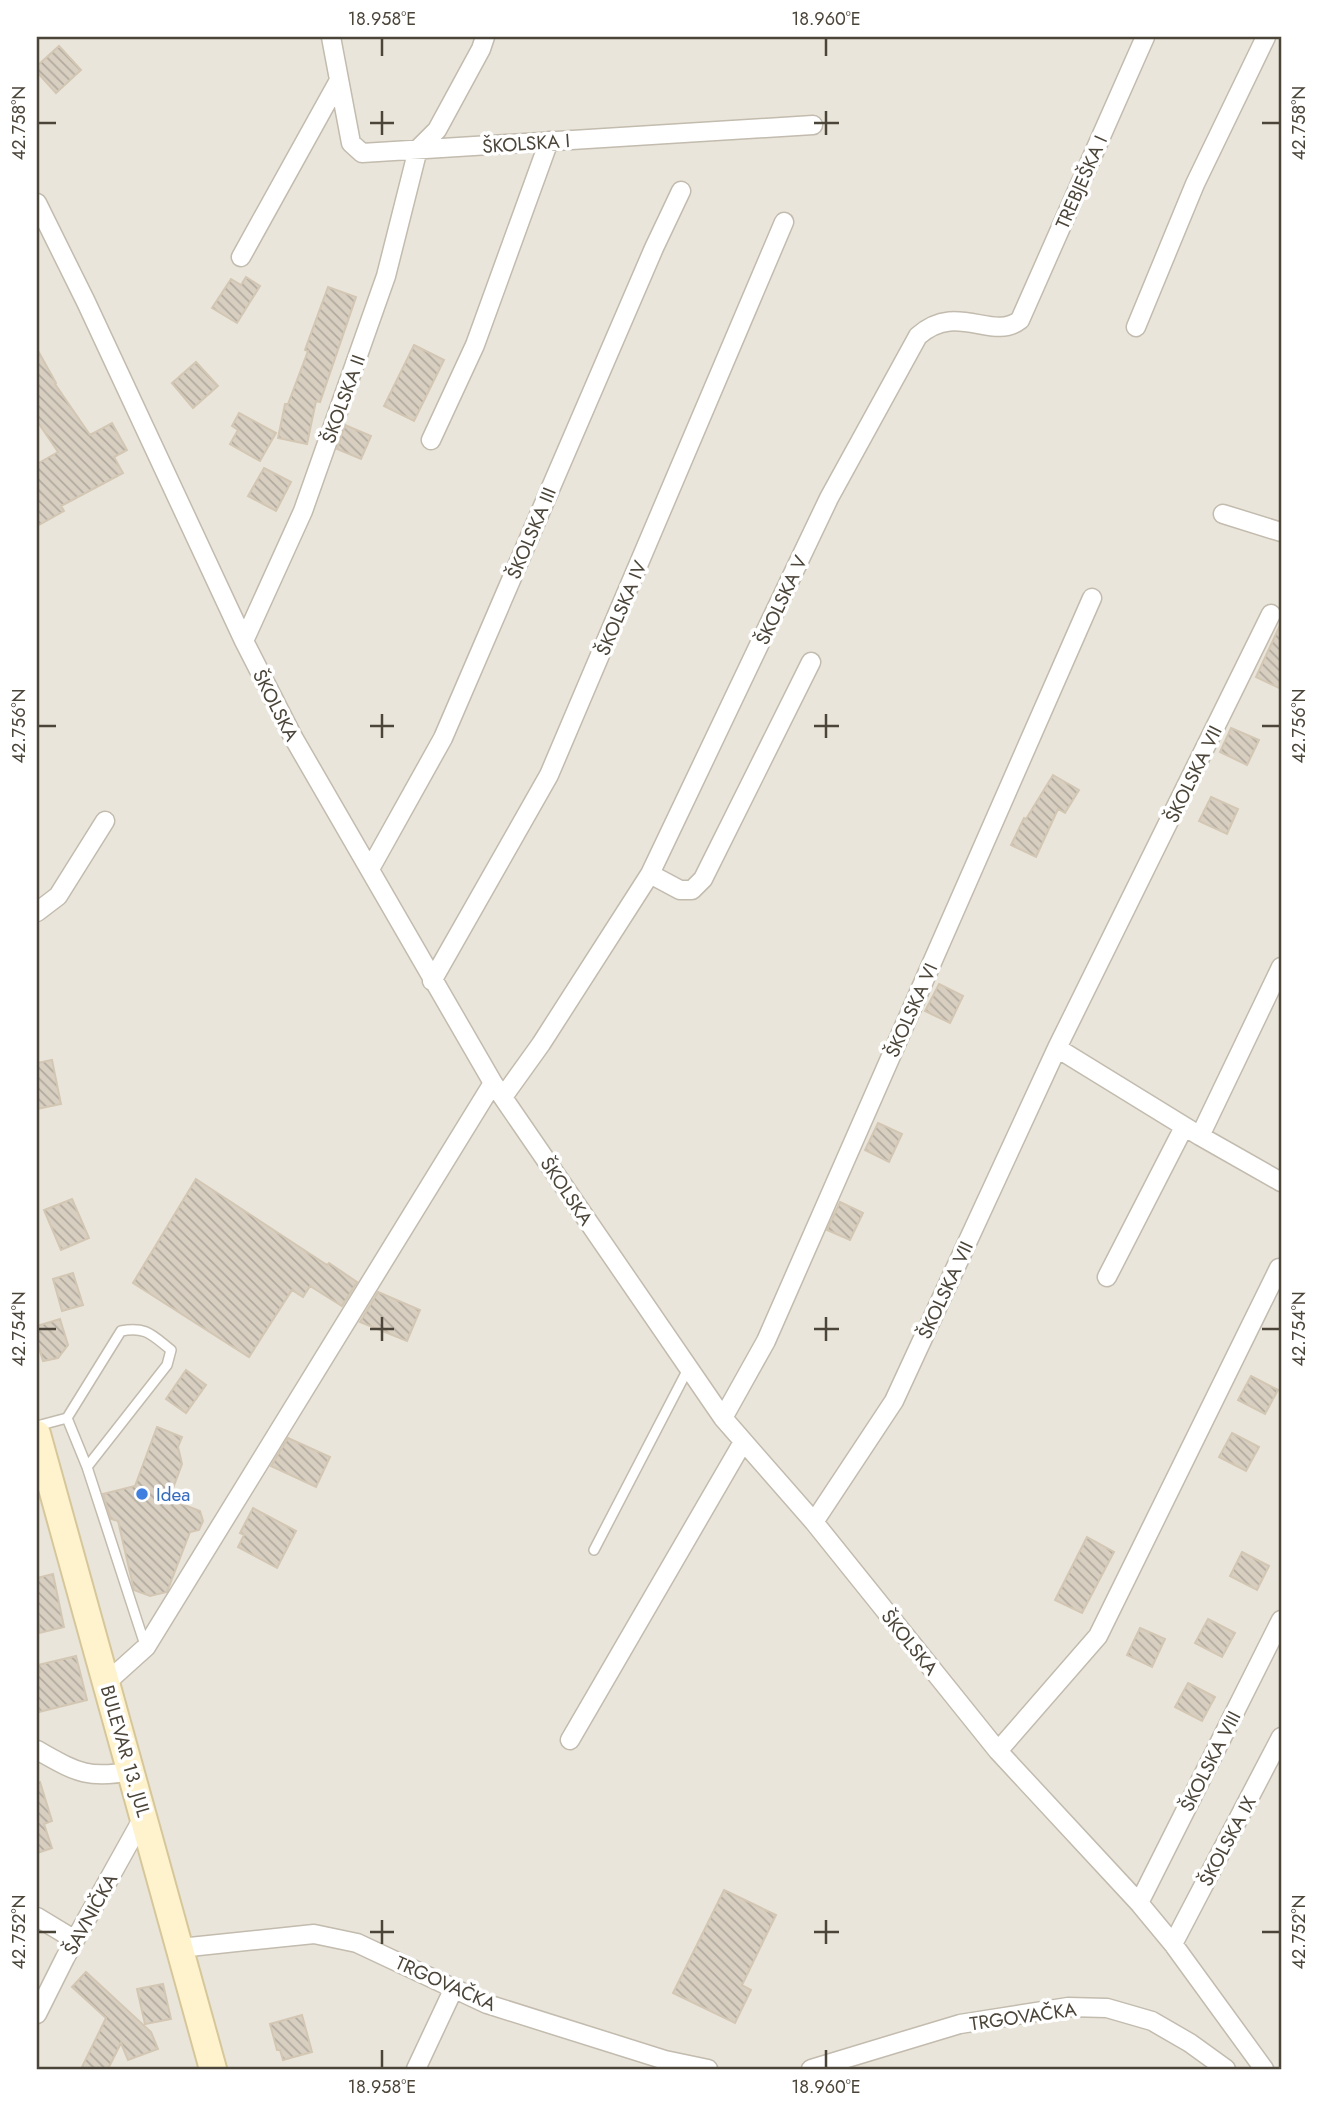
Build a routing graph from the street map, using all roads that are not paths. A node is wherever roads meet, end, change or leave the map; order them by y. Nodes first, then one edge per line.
1 (331, 37) edge
2 (485, 37) edge
3 (1145, 37) edge
4 (1266, 37) edge
5 (338, 82) junction
6 (813, 125) dead end
7 (549, 141) junction
8 (418, 149) junction
9 (681, 191) dead end
10 (37, 203) edge
11 (784, 222) dead end
12 (241, 257) dead end
13 (1136, 327) dead end
14 (922, 332) joint
15 (431, 440) dead end
16 (1223, 514) dead end
17 (1281, 532) edge
18 (1092, 598) dead end
19 (1271, 614) dead end
20 (244, 641) junction
21 (811, 662) dead end
22 (105, 821) dead end
23 (370, 869) junction
24 (650, 874) junction
25 (37, 912) edge
26 (1281, 967) edge
27 (432, 981) junction
28 (1057, 1048) junction
29 (498, 1090) junction
30 (1184, 1126) junction
31 (1200, 1136) junction
32 (1281, 1182) edge
33 (1279, 1268) dead end
34 (1107, 1277) dead end
35 (688, 1369) junction
36 (67, 1418) junction
37 (723, 1418) junction
38 (37, 1426) edge
39 (37, 1434) edge
40 (743, 1442) junction
41 (87, 1467) junction
42 (814, 1522) junction
43 (594, 1550) dead end
44 (1281, 1620) edge
45 (146, 1647) junction
46 (106, 1683) junction
47 (1281, 1737) edge
48 (570, 1740) dead end
49 (37, 1750) edge
50 (998, 1752) junction
51 (132, 1771) junction
52 (144, 1816) junction
53 (1139, 1903) junction
54 (37, 1917) edge
55 (75, 1940) junction
56 (1173, 1944) junction
57 (180, 1948) junction
58 (454, 1988) junction
59 (37, 2014) edge
60 (212, 2069) edge
61 (416, 2069) edge
62 (708, 2069) edge
63 (811, 2069) edge
64 (1226, 2069) edge
65 (1264, 2069) edge

1 - 5 street, ŠKOLSKA I
2 - 8 street
3 - 14 street, TREBJEŠKA I
4 - 13 street
5 - 8 street, ŠKOLSKA I
5 - 12 street
6 - 7 street, ŠKOLSKA I
7 - 8 street, ŠKOLSKA I
7 - 15 street
8 - 20 street, ŠKOLSKA II
9 - 23 street, ŠKOLSKA III
10 - 20 street, ŠKOLSKA
11 - 27 street, ŠKOLSKA IV
14 - 24 street, ŠKOLSKA V
16 - 17 street
18 - 37 street, ŠKOLSKA VI
19 - 28 street, ŠKOLSKA VII
20 - 23 street, ŠKOLSKA
21 - 24 street
22 - 25 street
23 - 27 street, ŠKOLSKA
24 - 29 street, ŠKOLSKA V
26 - 31 street
27 - 29 street, ŠKOLSKA
28 - 30 street
28 - 42 street, ŠKOLSKA VII
29 - 35 street, ŠKOLSKA
29 - 45 street, ŠKOLSKA V
30 - 31 street
30 - 34 street
31 - 32 street
33 - 50 street
35 - 37 street, ŠKOLSKA
35 - 43 lane
36 - 38 lane
36 - 41 lane
36 - 41 lane
37 - 40 street, ŠKOLSKA
39 - 46 street, BULEVAR 13. JUL
40 - 42 street, ŠKOLSKA
40 - 48 street
41 - 45 lane
42 - 50 street, ŠKOLSKA
44 - 53 street, ŠKOLSKA VIII
45 - 46 street, ŠKOLSKA V
46 - 51 street, BULEVAR 13. JUL
47 - 56 street, ŠKOLSKA IX
49 - 51 street
50 - 53 street, ŠKOLSKA
51 - 52 street, BULEVAR 13. JUL
52 - 55 street, ŠAVNIČKA
52 - 57 street, BULEVAR 13. JUL
53 - 56 street, ŠKOLSKA
54 - 55 street
55 - 59 street, ŠAVNIČKA
56 - 65 street, ŠKOLSKA
57 - 58 street, TRGOVAČKA
57 - 60 street, BULEVAR 13. JUL
58 - 61 street
58 - 62 street, TRGOVAČKA
63 - 64 street, TRGOVAČKA

